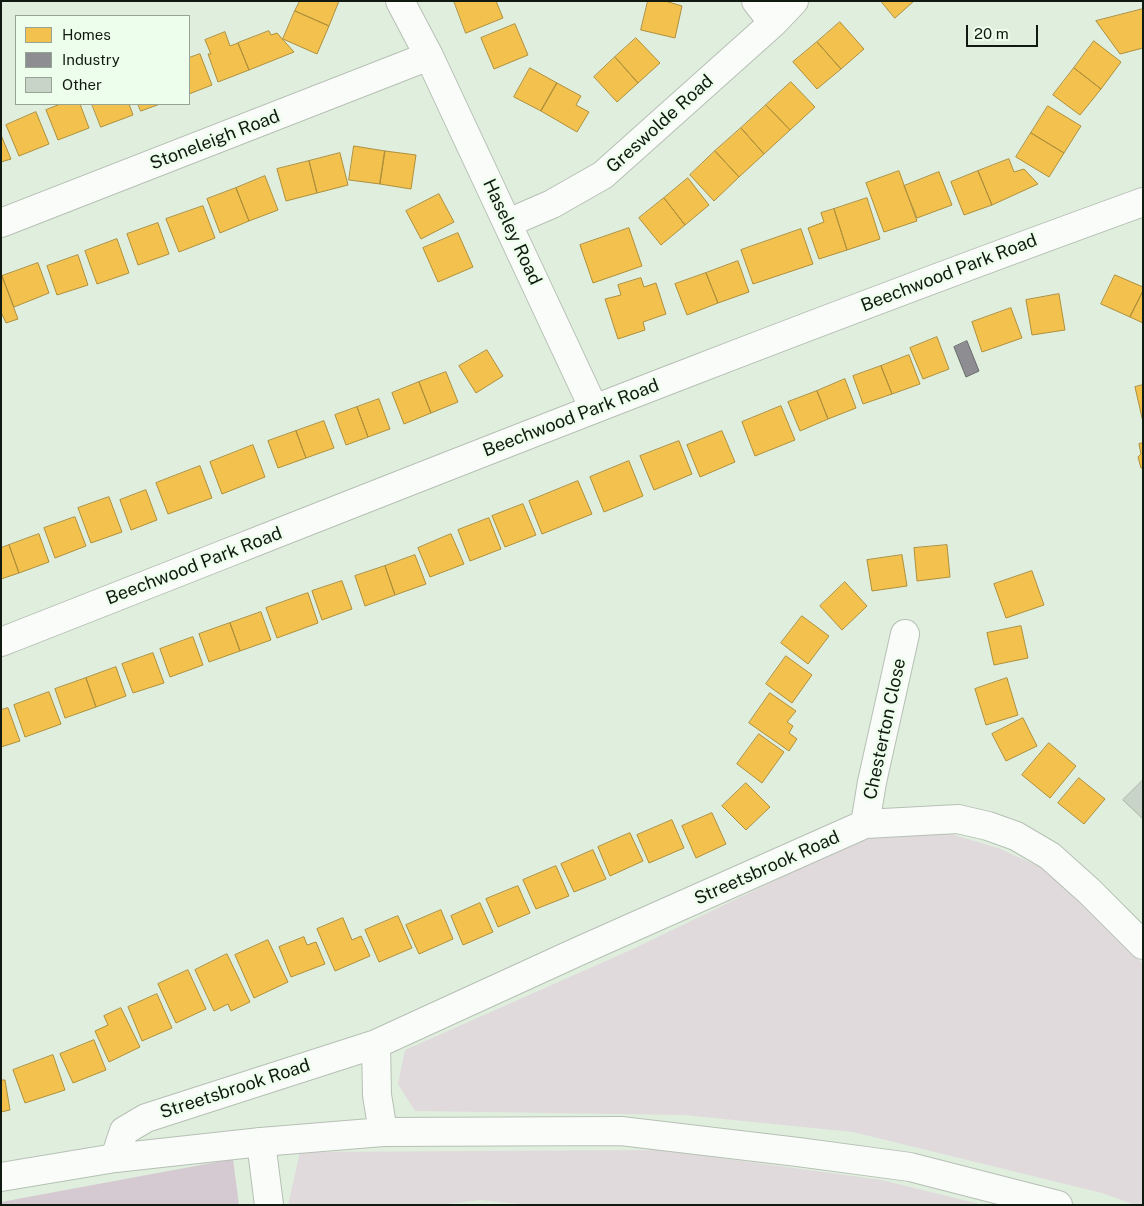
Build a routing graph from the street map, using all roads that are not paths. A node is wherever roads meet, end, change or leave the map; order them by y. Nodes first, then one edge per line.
1 (400, 1) edge
2 (756, 1) edge
3 (794, 1) edge
4 (773, 23) junction
5 (429, 56) junction
6 (1143, 202) edge
7 (1, 223) edge
8 (508, 223) junction
9 (594, 409) junction
10 (906, 634) dead end
11 (1, 642) edge
12 (865, 824) junction
13 (1143, 945) edge
14 (376, 1044) junction
15 (383, 1132) junction
16 (262, 1142) junction
17 (115, 1158) junction
18 (1, 1177) edge
19 (269, 1205) edge
20 (1058, 1205) edge

1 - 5 street, Haseley Road
2 - 4 street
3 - 4 street, Greswolde Road
4 - 8 street, Greswolde Road
5 - 7 street, Stoneleigh Road
5 - 8 street, Haseley Road
6 - 9 street, Beechwood Park Road
8 - 9 street, Haseley Road
9 - 11 street, Beechwood Park Road
10 - 12 street, Chesterton Close
12 - 13 street, Streetsbrook Road
12 - 14 street, Streetsbrook Road
14 - 15 street
14 - 17 street, Streetsbrook Road
15 - 16 street
15 - 20 street
16 - 17 street
16 - 19 street
17 - 18 street

